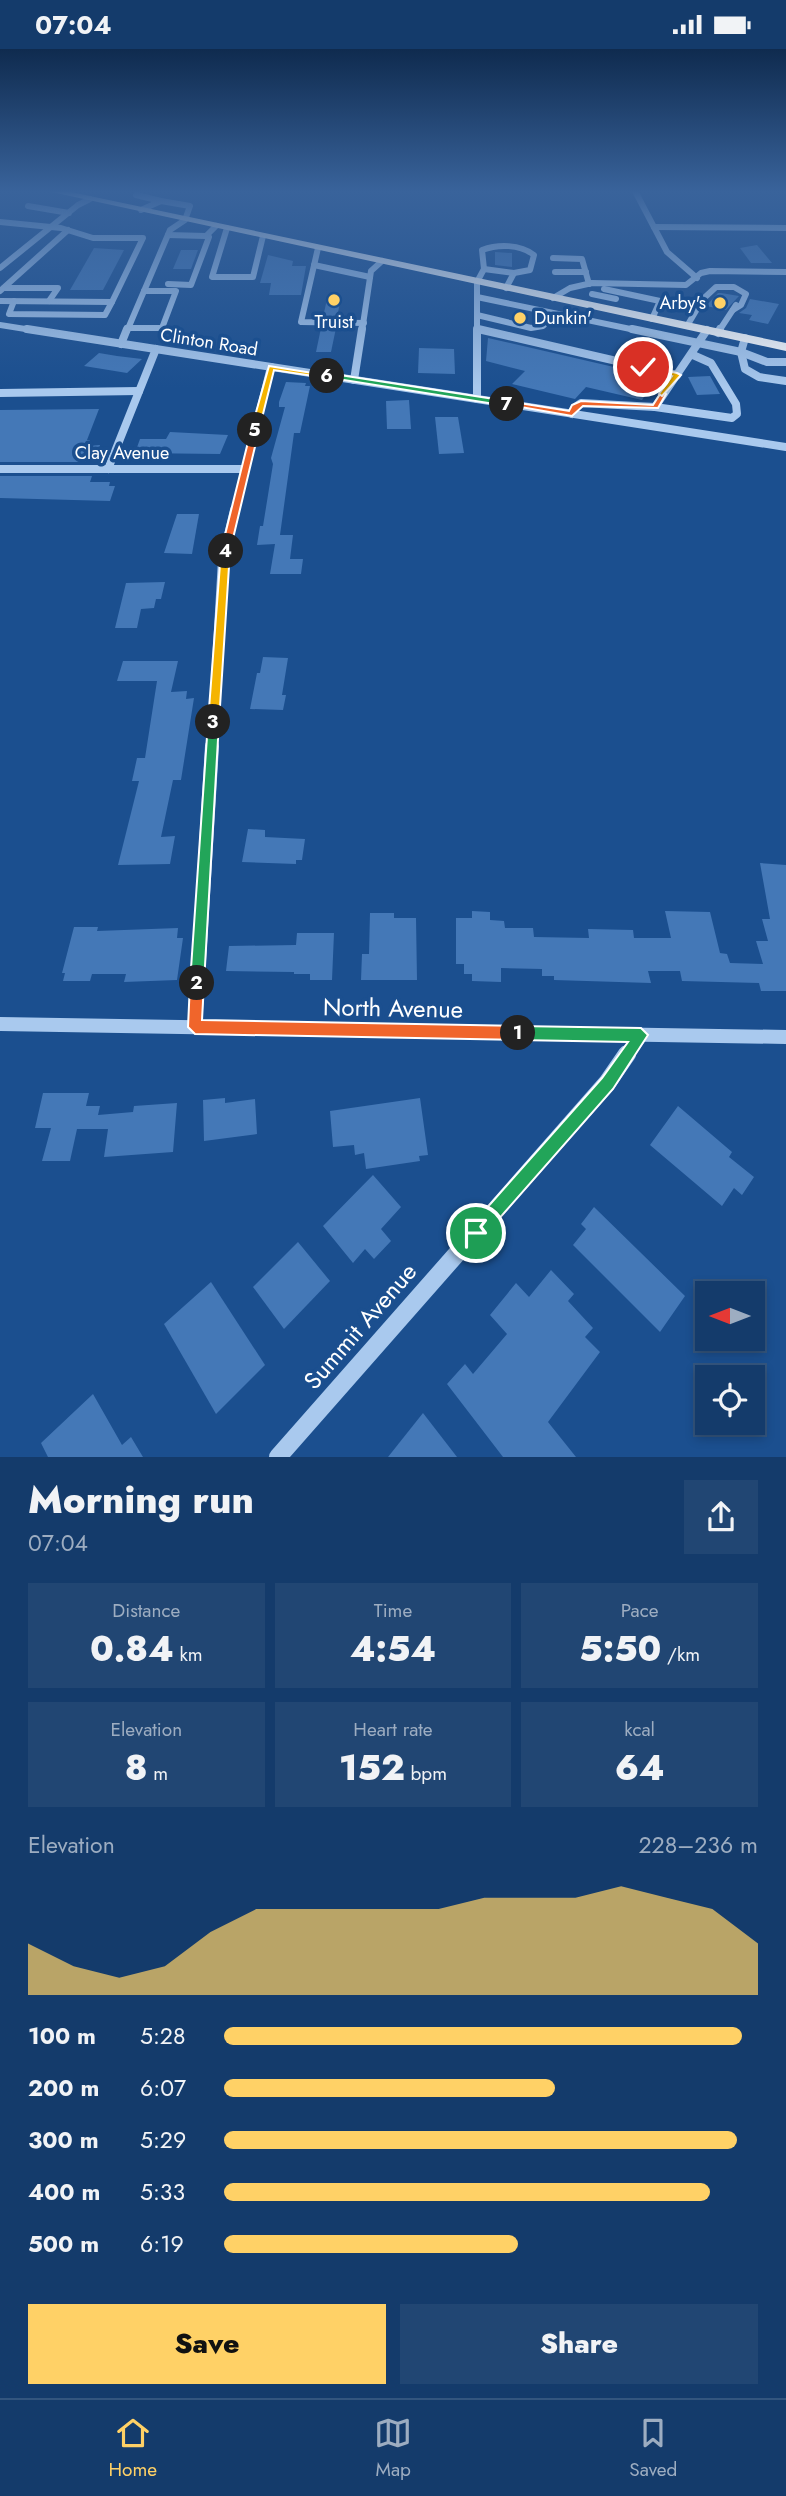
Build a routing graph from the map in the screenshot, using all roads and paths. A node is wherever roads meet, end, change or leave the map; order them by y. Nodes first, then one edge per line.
1 (14, 257) edge
2 (40, 257) edge
3 (134, 257) edge
4 (158, 257) edge
5 (202, 257) edge
6 (216, 257) edge
7 (258, 257) edge
8 (316, 257) edge
9 (361, 257) edge
10 (483, 257) edge
11 (534, 257) edge
12 (672, 257) edge
13 (553, 258) dead end
14 (382, 261) junction
15 (314, 265) junction
16 (484, 267) junction
17 (0, 268) edge
18 (555, 272) dead end
19 (586, 272) junction
20 (786, 272) edge
21 (514, 273) junction
22 (0, 277) edge
23 (370, 277) junction
24 (697, 278) junction
25 (15, 279) junction
26 (477, 282) junction
27 (586, 284) junction
28 (191, 285) junction
29 (145, 287) junction
30 (506, 288) junction
31 (2, 290) edge
32 (176, 291) junction
33 (477, 297) junction
34 (553, 298) junction
35 (619, 299) junction
36 (0, 301) edge
37 (14, 301) junction
38 (49, 301) junction
39 (113, 302) junction
40 (554, 314) junction
41 (477, 315) junction
42 (652, 319) junction
43 (502, 321) junction
44 (364, 323) junction
45 (603, 324) junction
46 (0, 325) edge
47 (687, 326) junction
48 (127, 328) junction
49 (531, 328) junction
50 (477, 329) junction
51 (712, 331) junction
52 (491, 332) junction
53 (745, 338) junction
54 (521, 339) junction
55 (121, 344) junction
56 (699, 344) junction
57 (786, 347) edge
58 (156, 349) junction
59 (740, 352) junction
60 (693, 355) junction
61 (786, 362) edge
62 (271, 367) junction
63 (677, 375) junction
64 (354, 380) junction
65 (786, 381) edge
66 (139, 391) junction
67 (0, 393) edge
68 (477, 399) junction
69 (655, 407) junction
70 (572, 414) junction
71 (724, 418) junction
72 (727, 438) junction
73 (786, 447) edge
74 (0, 469) edge
75 (108, 469) junction
76 (245, 469) junction
77 (0, 1024) edge
78 (195, 1027) junction
79 (641, 1035) junction
80 (786, 1037) edge
81 (278, 1457) edge

1 - 17 street
2 - 25 street
3 - 39 street
4 - 29 street
5 - 28 street
6 - 7 street
8 - 15 street
9 - 14 highway
10 - 16 street
11 - 21 street
12 - 24 street
13 - 19 street
14 - 23 street
14 - 26 highway
15 - 23 street
15 - 44 street
16 - 21 street
16 - 26 street
18 - 19 street
19 - 27 street
20 - 24 street
21 - 30 street
22 - 25 street
23 - 44 street
24 - 27 street
25 - 31 street
26 - 30 highway
26 - 33 lane
27 - 34 street
27 - 35 street
28 - 29 street
28 - 32 street
29 - 32 street
29 - 48 street
30 - 34 highway
31 - 38 street
32 - 48 street
33 - 40 street
33 - 41 lane
34 - 35 highway
35 - 42 highway
35 - 42 street
35 - 45 street
36 - 37 street
37 - 38 street
37 - 39 street
38 - 39 street
40 - 45 street
40 - 49 lane
41 - 43 street
41 - 50 lane
42 - 47 highway
43 - 49 street
43 - 52 street
44 - 64 street
45 - 56 street
46 - 55 street, Clinton Road
47 - 51 highway
47 - 51 street
48 - 55 street
49 - 54 lane
50 - 52 lane
50 - 68 lane
51 - 53 highway
51 - 56 lane
52 - 54 lane
53 - 57 highway
53 - 59 street
54 - 63 lane
55 - 58 street, Clinton Road
56 - 59 street
56 - 60 lane
58 - 62 street, Clinton Road
58 - 66 street
59 - 61 street
59 - 65 street
60 - 63 lane
60 - 71 street
62 - 64 street, Clinton Road
62 - 76 street
63 - 69 street
64 - 68 street, Clinton Road
66 - 67 street
66 - 75 street
68 - 70 street, Clinton Road
69 - 70 street
69 - 71 street
70 - 72 street, Clinton Road
71 - 72 street
72 - 73 street, Clinton Road
74 - 75 street, Clay Avenue
75 - 76 street, Clay Avenue
76 - 78 street
77 - 78 street, North Avenue
78 - 79 street, North Avenue
79 - 80 street, North Avenue
79 - 81 street, Summit Avenue

